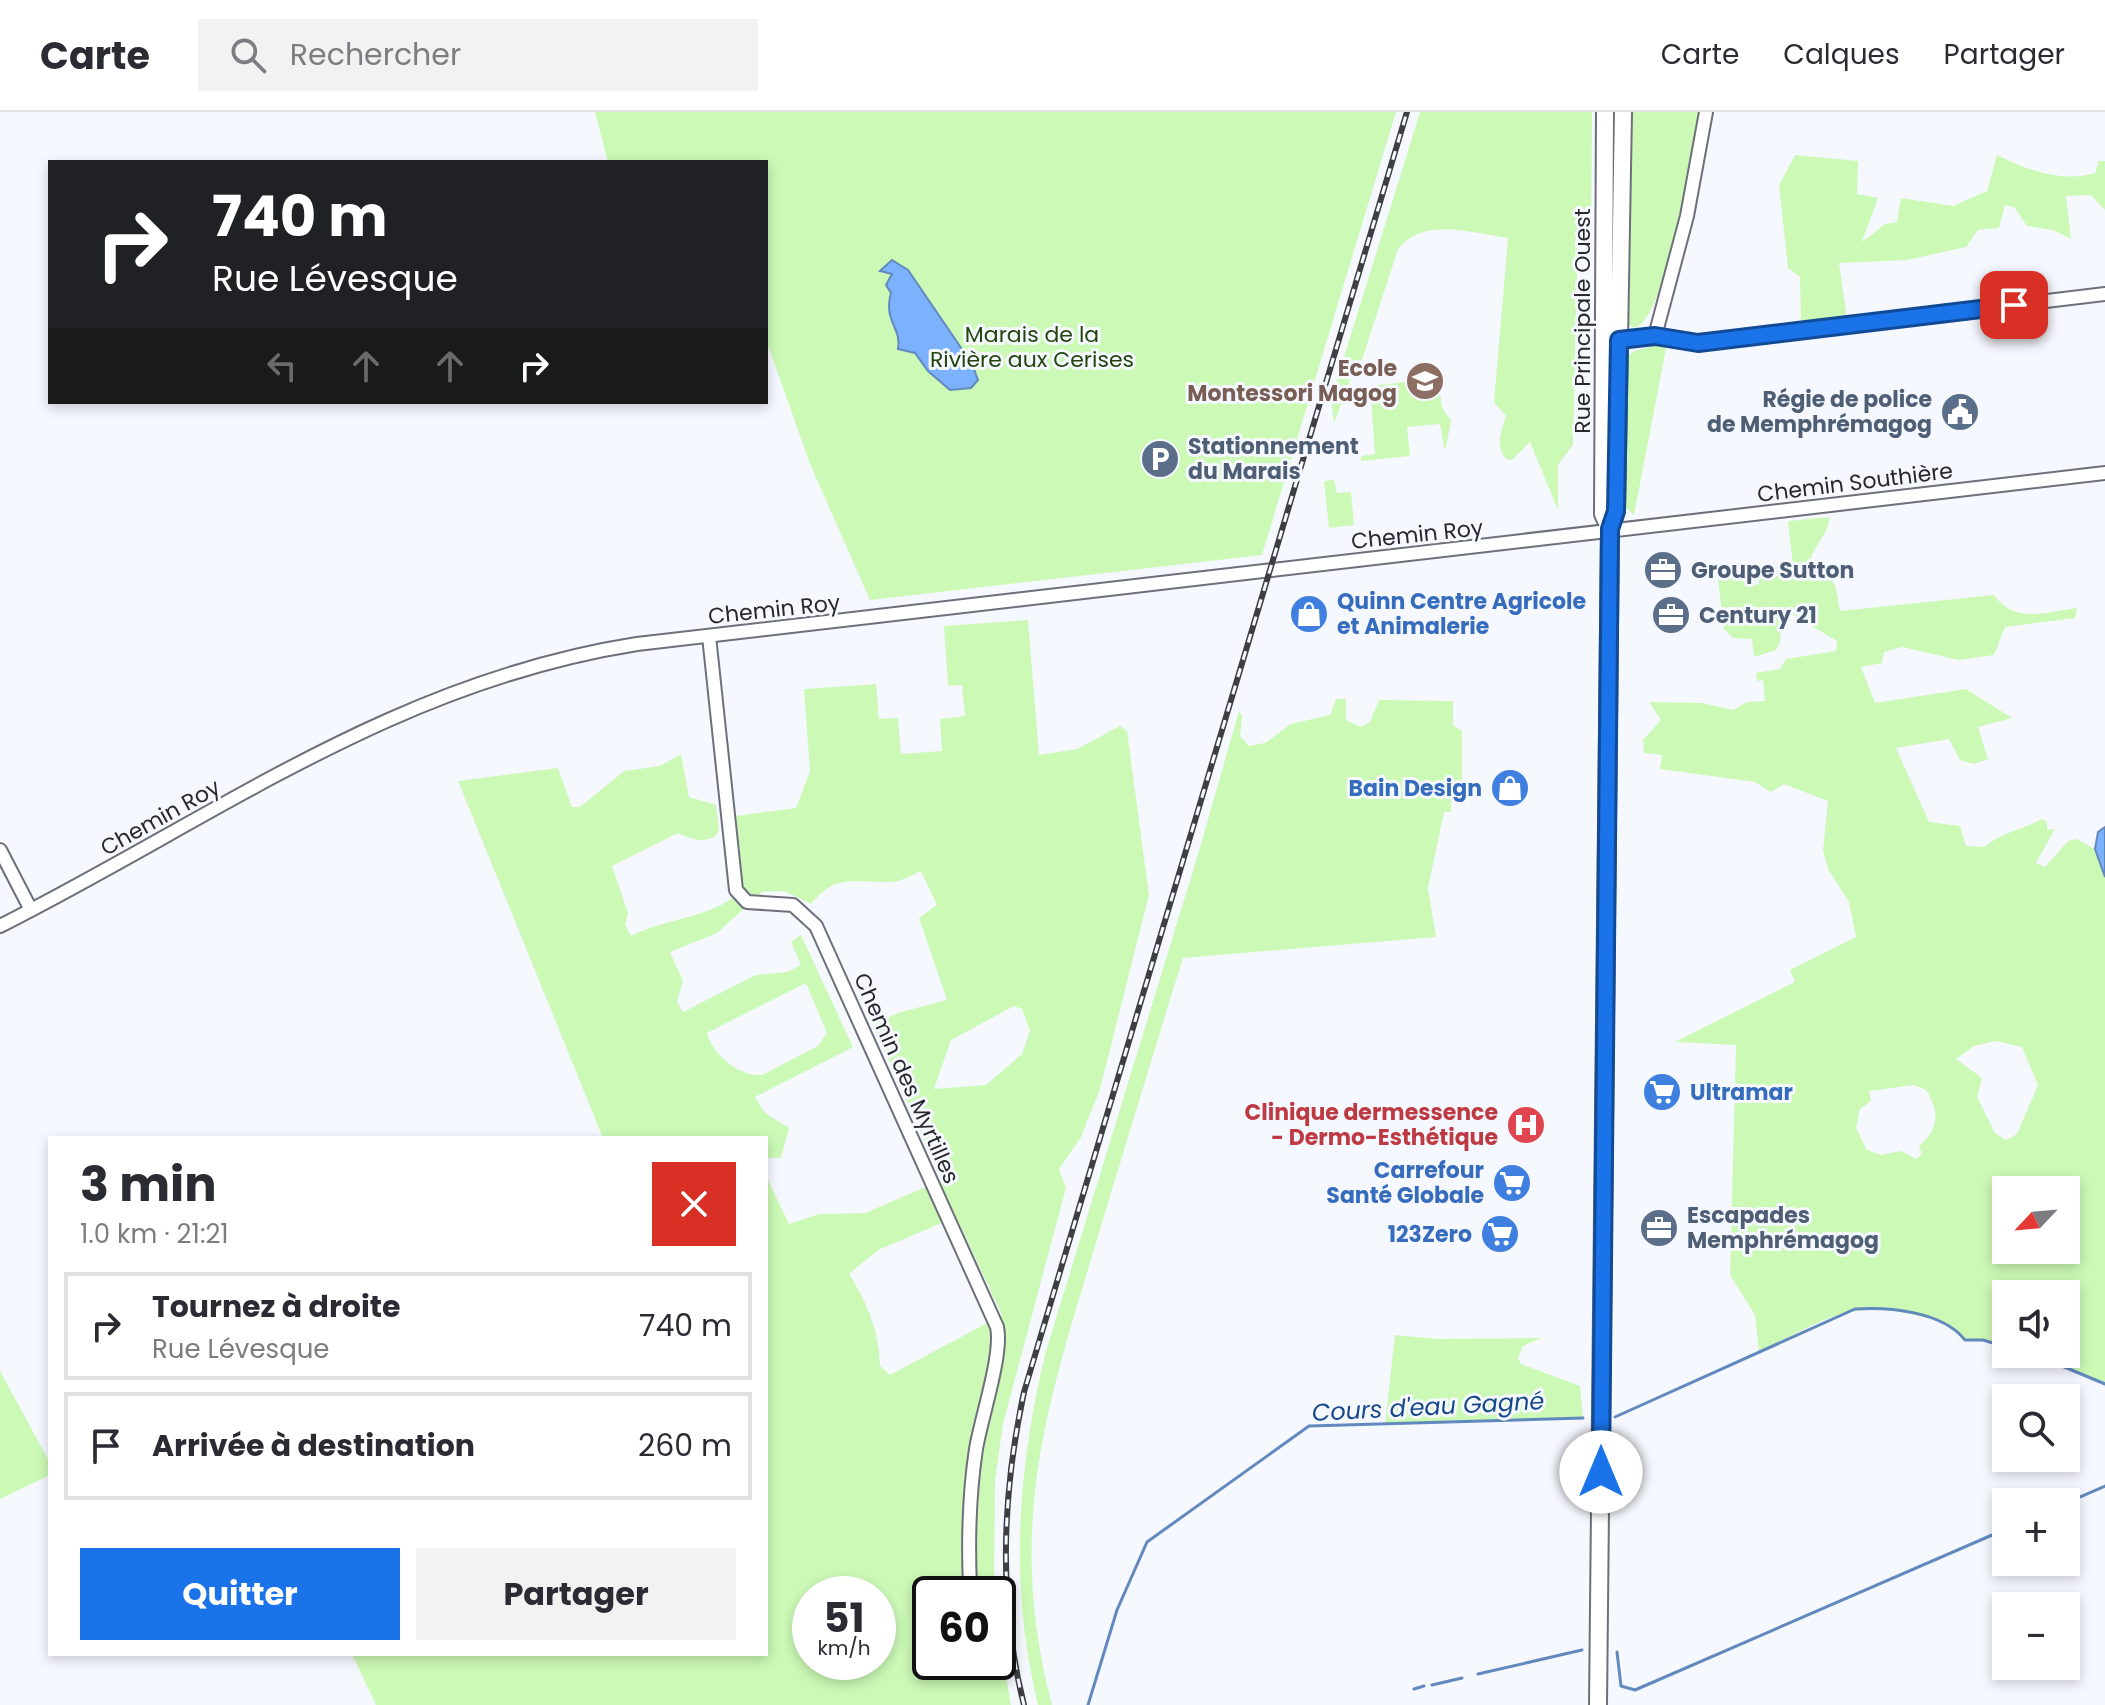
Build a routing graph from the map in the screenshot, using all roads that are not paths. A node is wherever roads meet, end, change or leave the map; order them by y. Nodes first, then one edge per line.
1 (1605, 112) edge
2 (1623, 112) edge
3 (1706, 112) edge
4 (2105, 294) edge
5 (1655, 336) junction
6 (1611, 341) junction
7 (2105, 473) edge
8 (1610, 529) junction
9 (709, 636) junction
10 (0, 850) edge
11 (31, 910) junction
12 (0, 926) edge
13 (970, 1576) edge
14 (1598, 1705) edge

1 - 6 main road, Rue Principale Ouest
2 - 6 main road, Rue Principale Ouest
3 - 5 street
4 - 5 street
5 - 6 street
6 - 8 main road, Rue Principale Ouest
7 - 8 street, Chemin Southière
8 - 9 street, Chemin Roy
8 - 14 main road, Rue Principale Ouest
9 - 11 street, Chemin Roy
9 - 13 street, Chemin des Myrtilles
10 - 11 street
11 - 12 street, Chemin Roy

